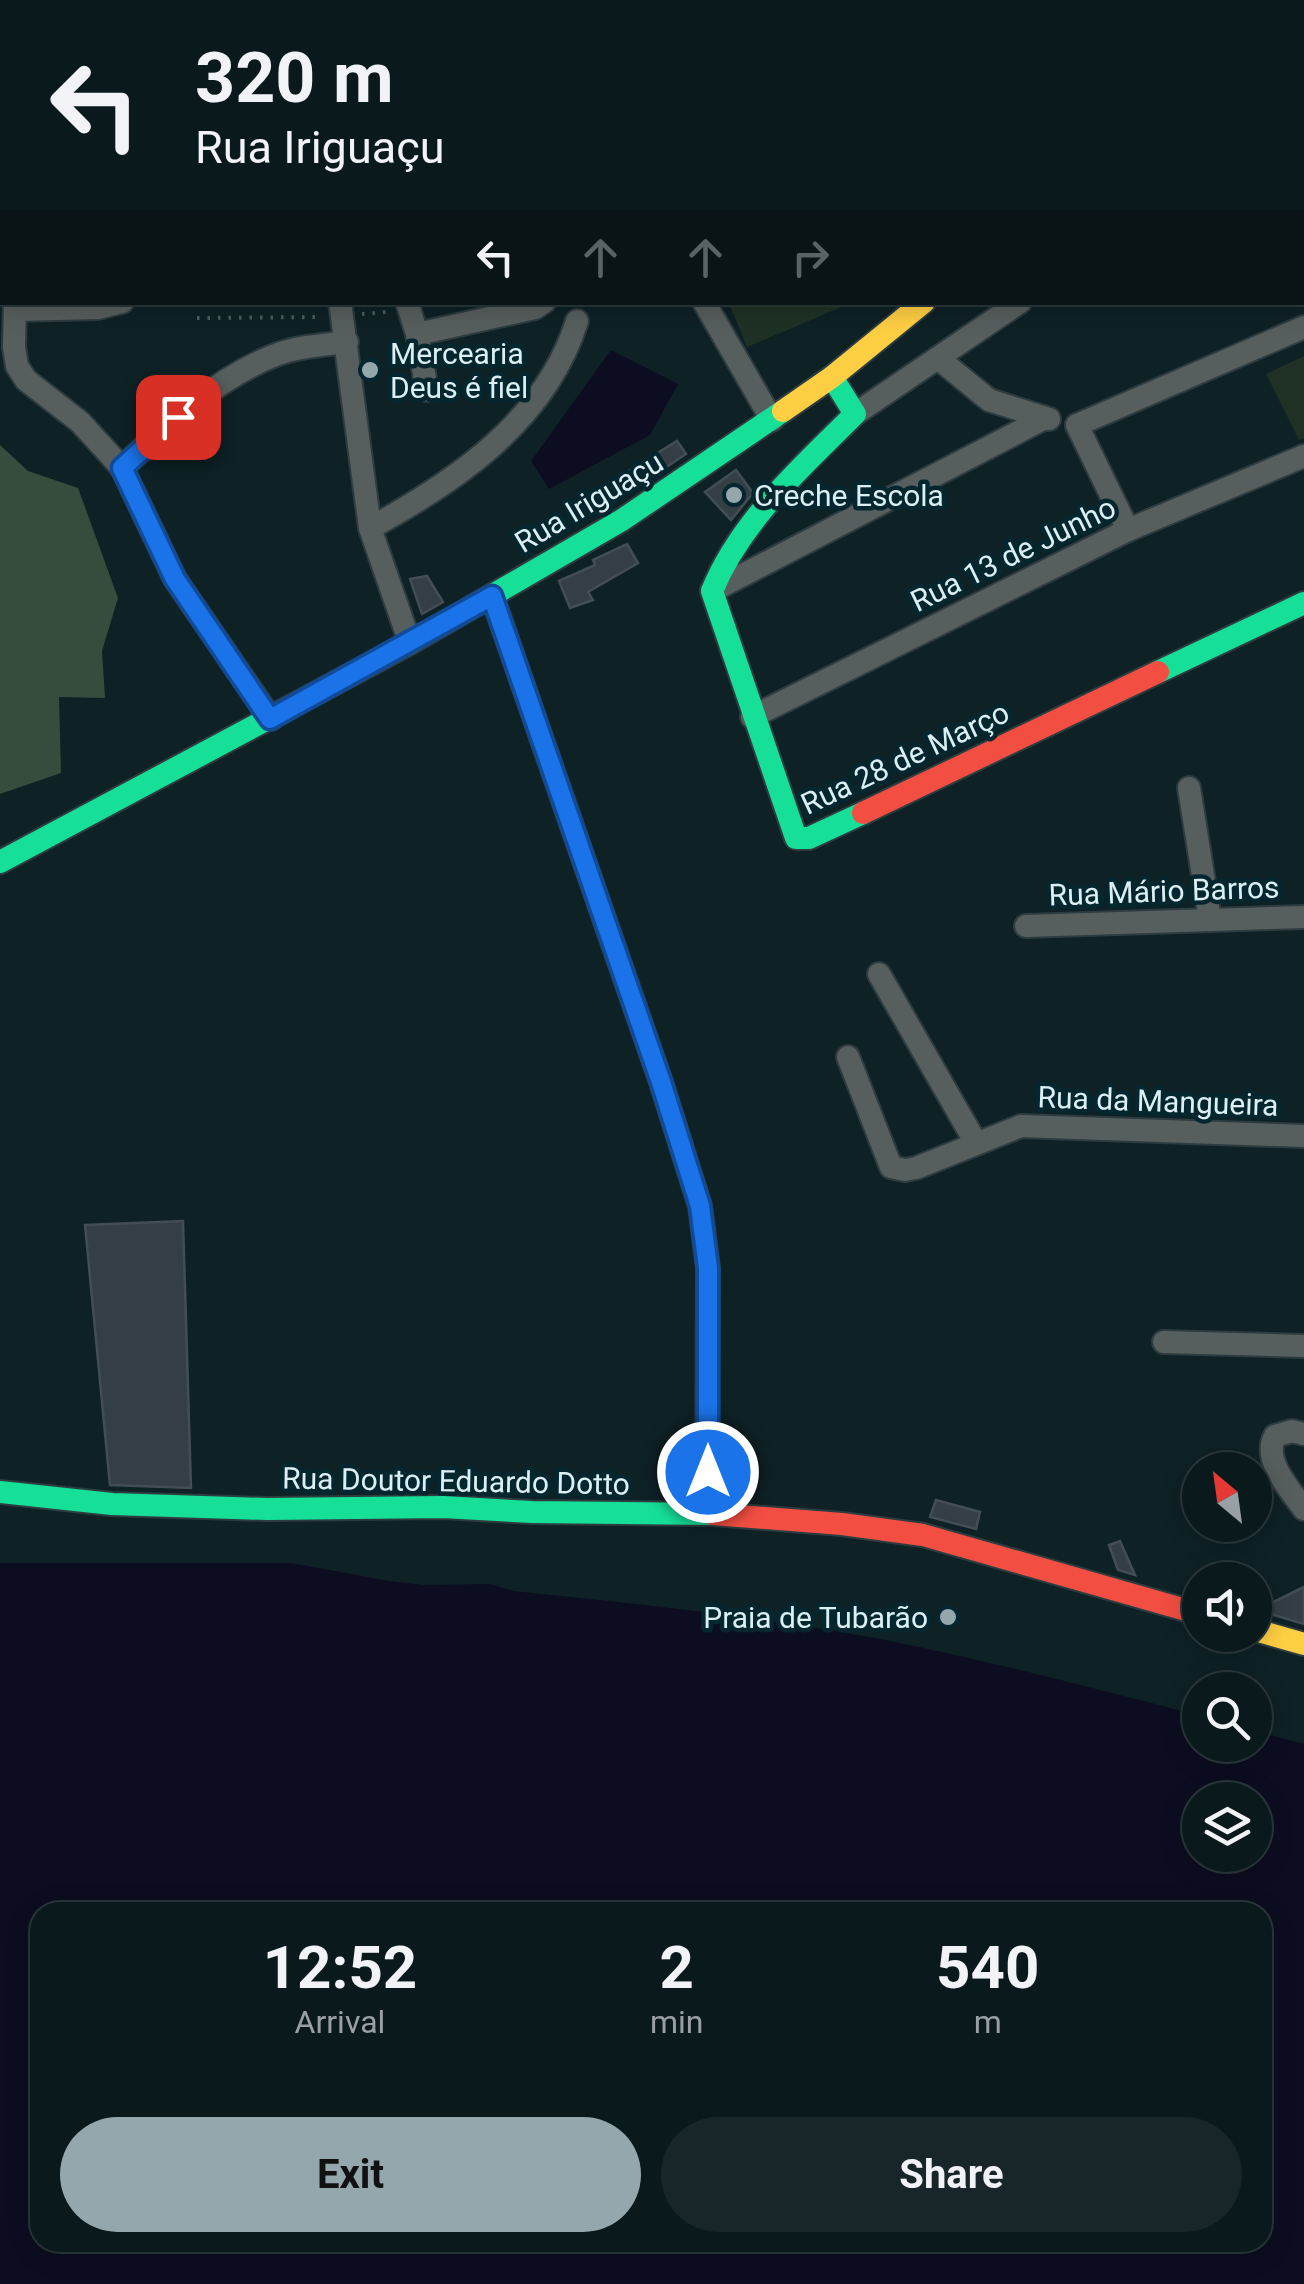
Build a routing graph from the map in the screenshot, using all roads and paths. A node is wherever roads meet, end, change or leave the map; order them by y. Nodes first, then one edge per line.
1 (110, 305) edge
2 (540, 305) edge
3 (706, 305) edge
4 (920, 305) edge
5 (1016, 305) edge
6 (15, 306) edge
7 (408, 306) edge
8 (341, 310) edge
9 (197, 318) dead end
10 (577, 322) dead end
11 (1304, 327) edge
12 (417, 334) junction
13 (346, 342) junction
14 (939, 359) junction
15 (832, 378) junction
16 (427, 390) dead end
17 (855, 414) junction
18 (1045, 418) junction
19 (772, 420) junction
20 (1077, 425) junction
21 (1304, 456) edge
22 (122, 468) junction
23 (370, 528) junction
24 (1128, 530) junction
25 (712, 592) junction
26 (492, 596) junction
27 (1304, 603) edge
28 (410, 642) junction
29 (752, 717) junction
30 (270, 719) junction
31 (1189, 788) dead end
32 (0, 862) edge
33 (1304, 916) edge
34 (1210, 919) junction
35 (1026, 926) dead end
36 (880, 974) dead end
37 (848, 1056) dead end
38 (1304, 1136) edge
39 (976, 1143) junction
40 (1164, 1342) dead end
41 (1304, 1346) edge
42 (1304, 1434) edge
43 (0, 1492) edge
44 (1304, 1509) edge
45 (707, 1513) junction
46 (1182, 1609) edge
47 (1272, 1635) edge
48 (1304, 1644) edge

1 - 6 street
2 - 12 street
3 - 19 street
4 - 15 main road, Rua Iriguaçu
5 - 14 street
6 - 22 street
7 - 8 path
7 - 12 street
8 - 9 path
8 - 13 street
10 - 23 street
11 - 20 street
12 - 16 street
13 - 22 street
13 - 23 street
14 - 17 street
14 - 18 street
15 - 17 main road
15 - 19 main road, Rua Iriguaçu
17 - 25 main road
18 - 20 street
18 - 25 street
19 - 26 main road, Rua Iriguaçu
20 - 24 street
21 - 24 street, Rua 13 de Junho
22 - 30 street
23 - 28 street
24 - 29 street, Rua 13 de Junho
25 - 29 main road, Rua 28 de Março
26 - 28 main road, Rua Iriguaçu
26 - 45 street
27 - 29 main road, Rua 28 de Março
28 - 30 main road, Rua Iriguaçu
30 - 32 main road, Rua Iriguaçu
31 - 34 street
33 - 34 street, Rua Mário Barros
34 - 35 street, Rua Mário Barros
36 - 39 street
37 - 39 street
38 - 39 street, Rua da Mangueira
40 - 41 street
42 - 44 street
43 - 45 main road, Rua Doutor Eduardo Dotto
45 - 46 main road, Rua Doutor Eduardo Dotto
47 - 48 main road

